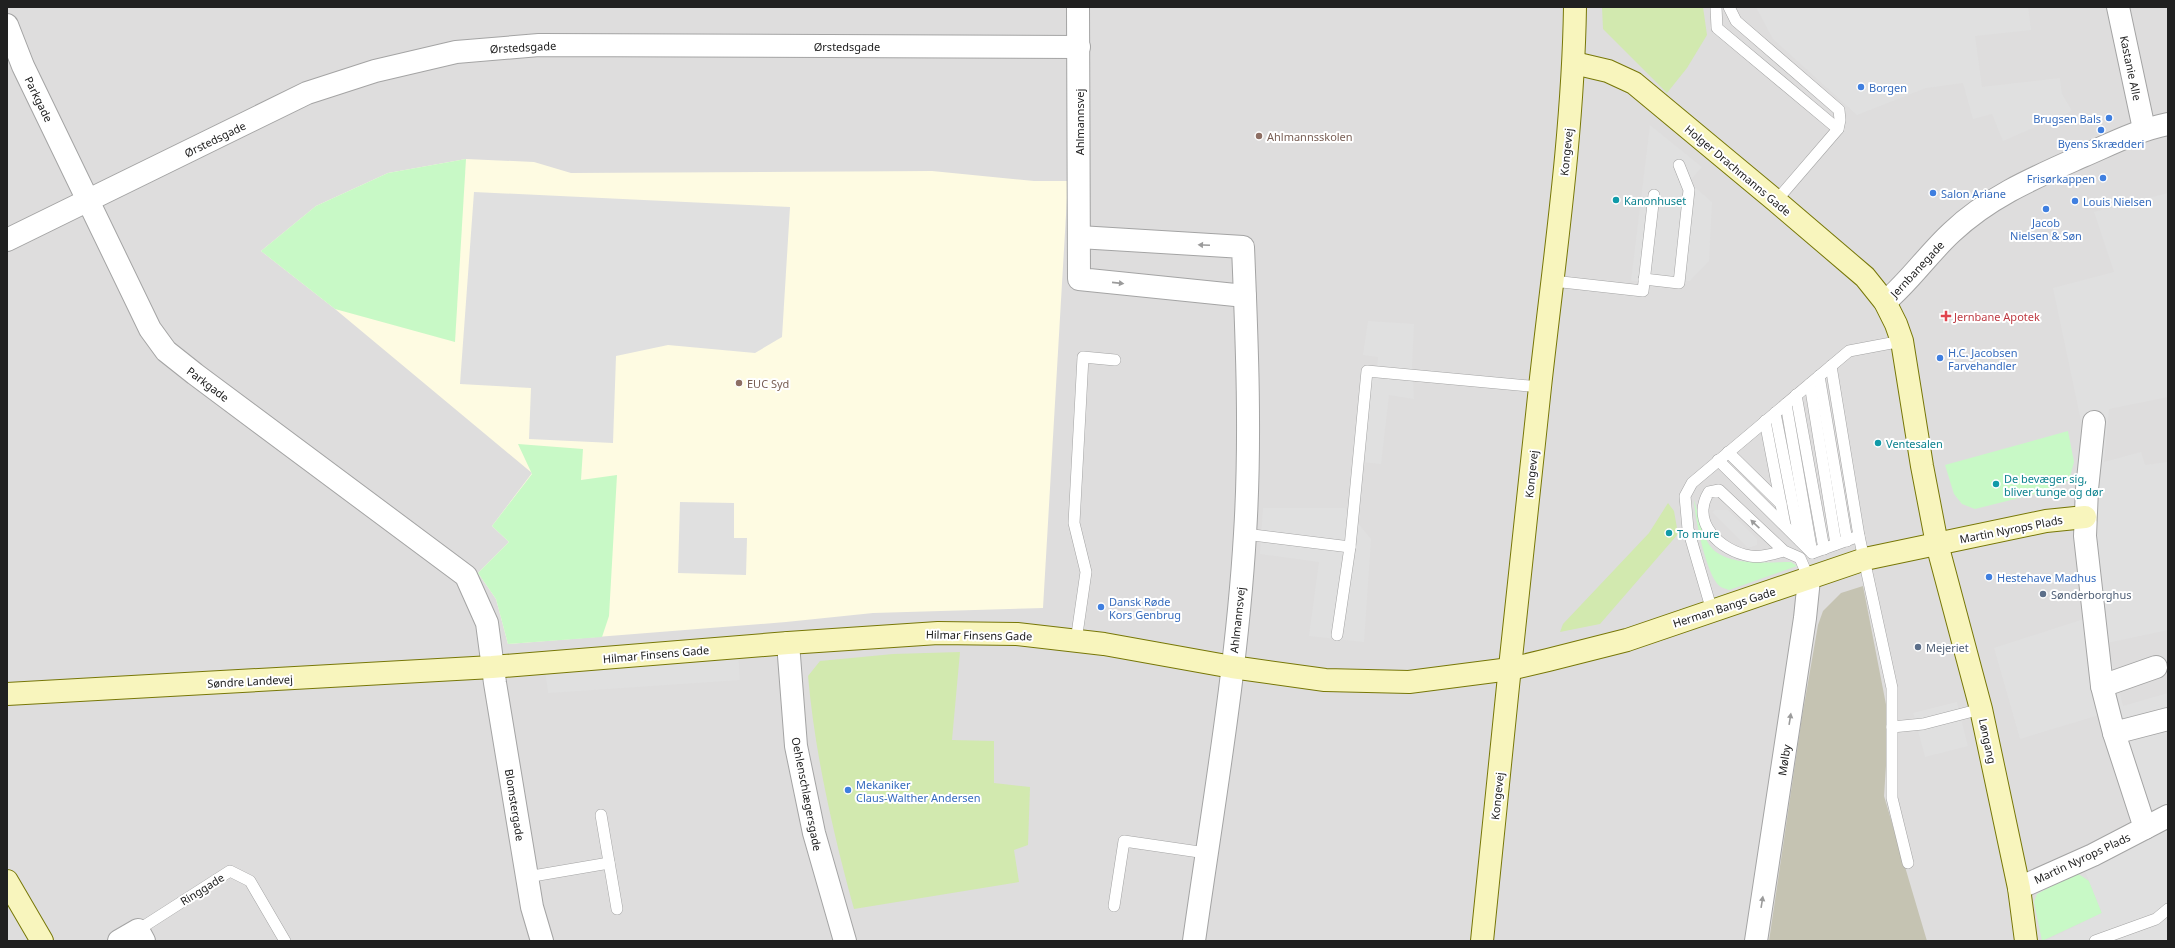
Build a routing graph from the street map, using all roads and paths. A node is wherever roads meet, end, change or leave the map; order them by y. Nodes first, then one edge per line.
1 (1078, 7) edge
2 (1575, 7) edge
3 (1716, 7) edge
4 (1729, 7) edge
5 (2118, 7) edge
6 (7, 25) edge
7 (1078, 47) junction
8 (1574, 63) junction
9 (2168, 124) edge
10 (1838, 129) junction
11 (2144, 129) junction
12 (1678, 165) dead end
13 (1654, 195) dead end
14 (88, 201) junction
15 (1776, 201) junction
16 (1079, 237) junction
17 (7, 240) edge
18 (1644, 279) junction
19 (1553, 281) junction
20 (1245, 296) junction
21 (1885, 302) junction
22 (1902, 341) junction
23 (1115, 360) dead end
24 (1831, 366) junction
25 (1819, 376) junction
26 (1810, 384) junction
27 (1540, 387) junction
28 (1796, 395) junction
29 (1786, 404) junction
30 (1775, 413) junction
31 (1765, 420) junction
32 (2094, 422) dead end
33 (1728, 452) junction
34 (1718, 460) junction
35 (1781, 504) junction
36 (2085, 517) junction
37 (1785, 525) junction
38 (1245, 534) junction
39 (1859, 536) junction
40 (1800, 541) junction
41 (1847, 541) junction
42 (1836, 544) junction
43 (1937, 544) junction
44 (1350, 547) junction
45 (1824, 549) junction
46 (1784, 551) junction
47 (1812, 553) junction
48 (1864, 559) junction
49 (1809, 580) junction
50 (1712, 611) junction
51 (1337, 635) dead end
52 (1076, 641) junction
53 (788, 643) junction
54 (492, 667) junction
55 (1232, 667) junction
56 (2156, 667) dead end
57 (1510, 669) junction
58 (2102, 686) junction
59 (7, 694) edge
60 (1981, 709) junction
61 (2168, 719) edge
62 (1892, 728) junction
63 (2114, 733) junction
64 (600, 815) dead end
65 (2168, 816) edge
66 (2145, 828) junction
67 (1206, 853) junction
68 (609, 863) junction
69 (1908, 863) dead end
70 (527, 877) junction
71 (7, 881) edge
72 (2019, 888) junction
73 (1114, 906) dead end
74 (617, 909) dead end
75 (2168, 909) edge
76 (141, 935) edge
77 (42, 941) edge
78 (119, 941) edge
79 (285, 941) edge
80 (542, 941) edge
81 (845, 941) edge
82 (1194, 941) edge
83 (1482, 941) edge
84 (1756, 941) edge
85 (2026, 941) edge
86 (2095, 941) edge

1 - 7 street, Ahlmannsvej
2 - 8 street, Kongevej
3 - 10 lane
4 - 10 lane
5 - 11 street, Kastanie Alle
6 - 14 street, Parkgade
7 - 14 street, Ørstedsgade
7 - 16 street, Ahlmannsvej
8 - 15 street, Holger Drachmanns Gade
8 - 19 street, Kongevej
9 - 11 street, Jernbanegade
10 - 15 lane
11 - 21 street, Jernbanegade
12 - 18 lane
13 - 18 lane
14 - 17 street, Ørstedsgade
14 - 54 street, Parkgade
15 - 21 street, Holger Drachmanns Gade
16 -> 20 street, Ahlmannsvej
20 -> 16 street, Ahlmannsvej
18 - 19 lane
19 - 27 street, Kongevej
20 - 38 street, Ahlmannsvej
21 - 22 street, Jernbanegade
22 - 24 lane
22 - 43 street, Jernbanegade
23 - 52 lane
24 - 25 lane
24 - 39 lane
25 - 26 lane
25 - 41 lane
26 - 28 lane
26 - 42 lane
27 - 44 lane
27 - 57 street, Kongevej
28 - 29 lane
28 - 45 lane
29 - 30 lane
29 - 47 lane
30 - 31 lane
30 - 40 lane
31 - 33 lane
31 - 35 lane
32 - 36 street
33 - 34 lane
33 - 35 lane
34 - 37 lane
34 - 50 lane
35 - 37 lane
36 - 43 street, Martin Nyrops Plads
36 - 58 street
37 - 40 lane
38 - 44 lane
38 - 55 street, Ahlmannsvej
39 - 41 lane
39 - 48 lane
40 - 47 lane
41 - 42 lane
42 - 45 lane
43 - 48 street, Herman Bangs Gade
43 - 60 street, Løngang
44 - 51 lane
45 - 47 lane
46 -> 46 lane
46 - 49 lane
48 - 49 street, Herman Bangs Gade
48 - 62 lane
49 - 50 street, Herman Bangs Gade
84 -> 49 street, Mølby
50 - 57 street, Herman Bangs Gade
52 - 53 street, Hilmar Finsens Gade
52 - 55 street, Hilmar Finsens Gade
53 - 54 street, Hilmar Finsens Gade
53 - 81 street, Oehlenschlægersgade
54 - 59 street, Søndre Landevej
54 - 70 street, Blomstergade
55 - 57 street, Hilmar Finsens Gade
55 - 67 street, Ahlmannsvej
56 - 58 street
57 - 83 street, Kongevej
58 - 63 street
60 - 62 lane
60 - 72 street, Løngang
61 - 63 street
62 - 69 lane
63 - 66 street
64 - 68 lane
65 - 66 street, Martin Nyrops Plads
66 - 72 street, Martin Nyrops Plads
67 - 73 lane
67 - 82 street, Ahlmannsvej
68 - 70 lane
68 - 74 lane
70 - 80 street, Blomstergade
71 - 77 street
72 - 85 street, Løngang
75 - 86 lane
76 - 78 street, Ringgade
76 - 79 lane, Ringgade

